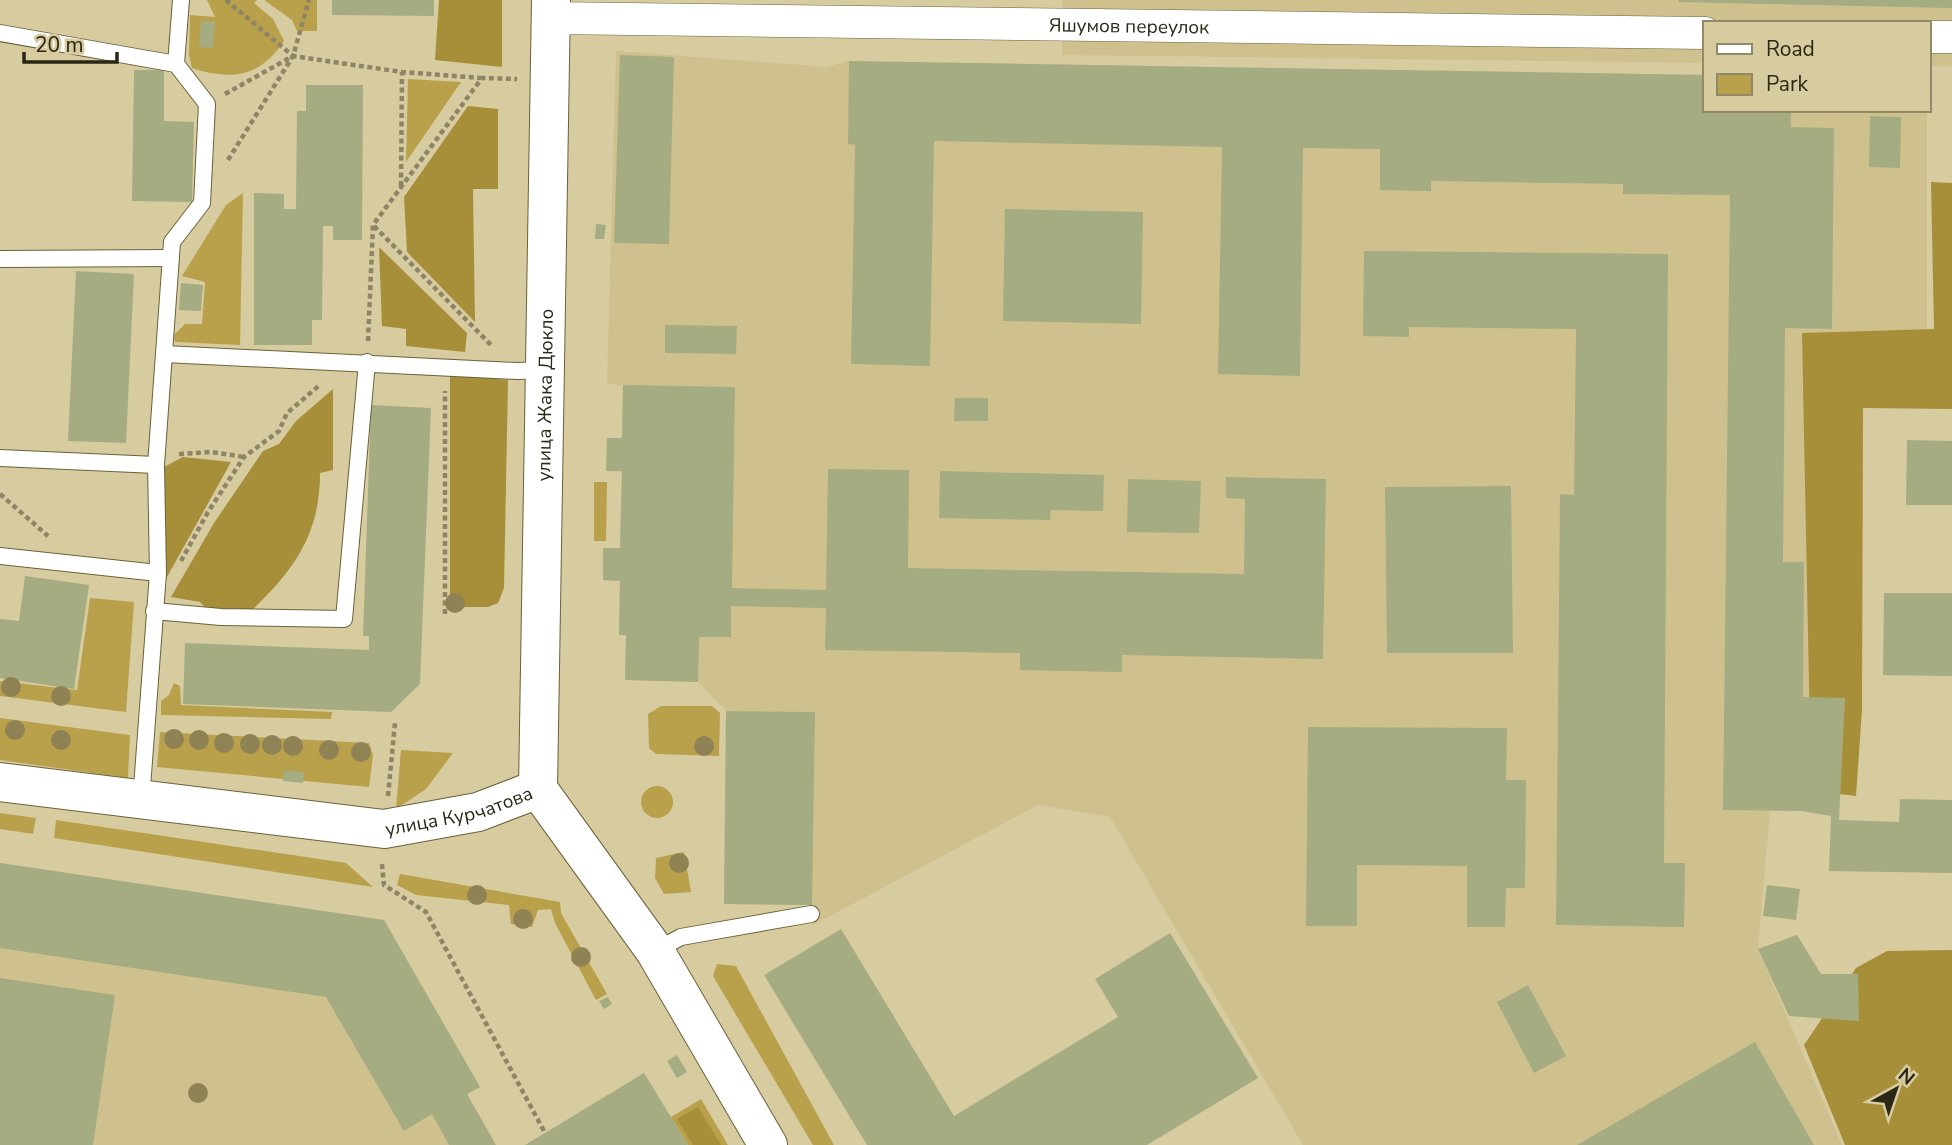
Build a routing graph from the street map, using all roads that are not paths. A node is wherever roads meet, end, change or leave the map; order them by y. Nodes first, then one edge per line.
1 (181, 0) edge
2 (551, 9) edge
3 (708, 10) edge
4 (0, 33) edge
5 (1703, 33) edge
6 (1931, 37) edge
7 (1952, 37) edge
8 (176, 64) junction
9 (170, 258) junction
10 (0, 259) edge
11 (164, 354) junction
12 (367, 362) junction
13 (531, 370) junction
14 (0, 458) edge
15 (156, 465) junction
16 (0, 556) edge
17 (158, 573) junction
18 (154, 611) junction
19 (0, 782) edge
20 (538, 789) junction
21 (141, 801) junction
22 (811, 914) dead end
23 (655, 951) junction
24 (768, 1145) edge

1 - 8 lane
2 - 3 street, Яшумов переулок
2 - 13 street, улица Жака Дюкло
3 - 5 street, Яшумов переулок
4 - 8 lane
6 - 7 street
8 - 9 lane
9 - 10 lane
9 - 11 lane
11 - 12 lane
11 - 15 lane
12 - 13 lane
12 - 18 lane
13 - 20 street, улица Жака Дюкло
14 - 15 lane
15 - 17 lane
16 - 17 lane
17 - 18 lane
18 - 21 lane
19 - 21 street, улица Курчатова
20 - 21 street, улица Курчатова
20 - 23 street, улица Курчатова
22 - 23 lane
23 - 24 street, улица Курчатова

